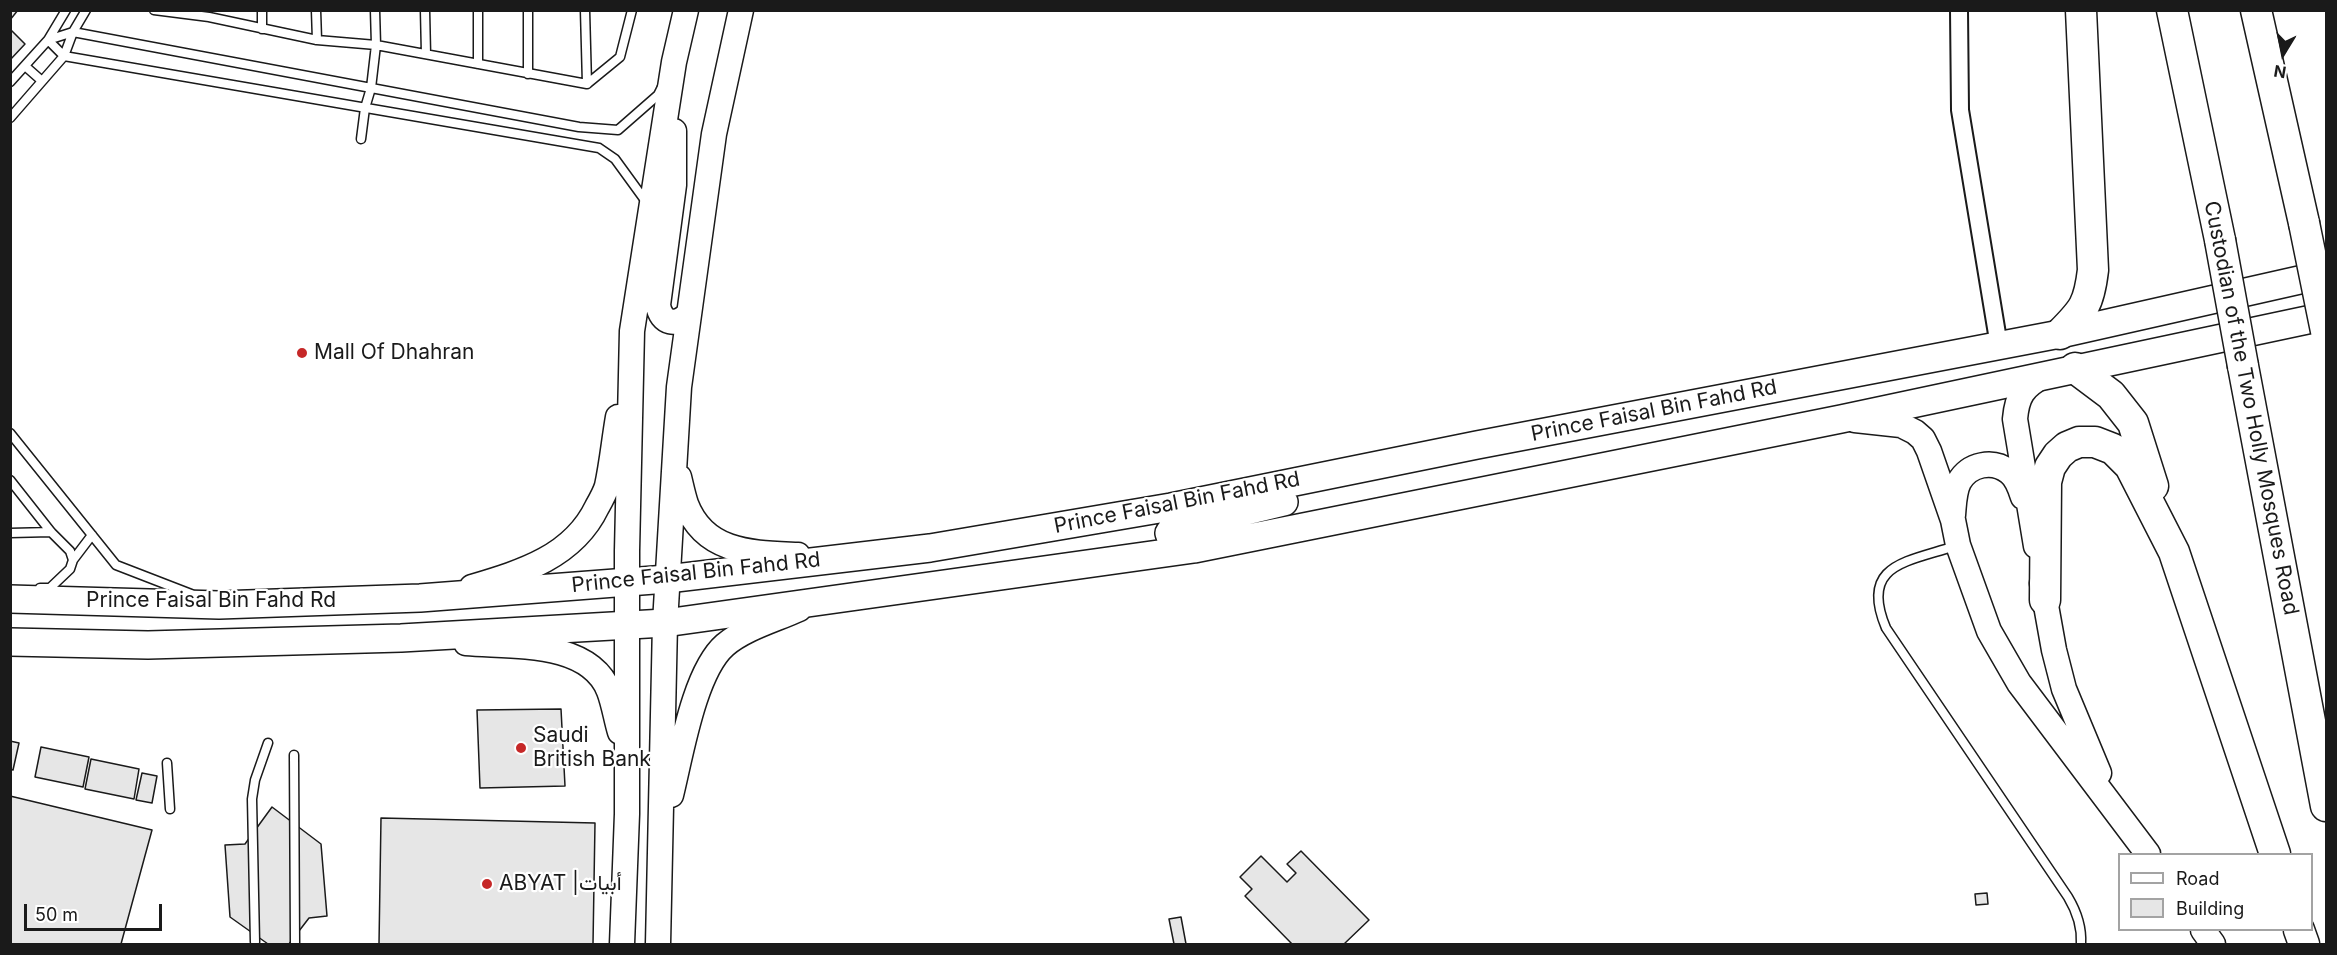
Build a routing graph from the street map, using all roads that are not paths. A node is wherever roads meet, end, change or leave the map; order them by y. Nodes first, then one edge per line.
1 (66, 10) edge
2 (86, 10) edge
3 (262, 10) edge
4 (316, 10) edge
5 (375, 10) edge
6 (425, 10) edge
7 (478, 10) edge
8 (528, 10) edge
9 (585, 10) edge
10 (632, 10) edge
11 (686, 10) edge
12 (741, 10) edge
13 (1959, 10) edge
14 (2081, 10) edge
15 (2172, 10) edge
16 (2256, 10) edge
17 (155, 11) edge
18 (209, 14) edge
19 (262, 28) junction
20 (73, 32) junction
21 (48, 40) junction
22 (317, 40) junction
23 (376, 45) junction
24 (426, 54) junction
25 (64, 56) junction
26 (674, 62) junction
27 (478, 64) junction
28 (25, 66) junction
29 (528, 74) junction
30 (42, 81) junction
31 (10, 82) edge
32 (586, 84) junction
33 (371, 88) junction
34 (365, 108) junction
35 (10, 118) edge
36 (361, 139) dead end
37 (650, 207) junction
38 (2326, 274) edge
39 (689, 313) junction
40 (2326, 316) edge
41 (2326, 330) edge
42 (632, 332) junction
43 (2060, 334) junction
44 (1999, 346) junction
45 (2075, 368) junction
46 (2044, 375) junction
47 (1841, 419) junction
48 (10, 433) edge
49 (1478, 445) junction
50 (674, 457) junction
51 (10, 480) edge
52 (1953, 520) junction
53 (2034, 531) junction
54 (51, 532) junction
55 (10, 533) edge
56 (92, 535) junction
57 (1958, 545) junction
58 (1194, 549) junction
59 (2174, 552) junction
60 (854, 557) junction
61 (73, 560) junction
62 (667, 579) junction
63 (628, 582) junction
64 (10, 591) edge
65 (20, 593) edge
66 (444, 596) junction
67 (2045, 600) junction
68 (814, 602) junction
69 (219, 605) junction
70 (665, 623) junction
71 (629, 626) junction
72 (401, 638) junction
73 (10, 642) edge
74 (268, 743) dead end
75 (294, 755) dead end
76 (628, 762) junction
77 (167, 763) dead end
78 (2113, 806) junction
79 (2326, 806) edge
80 (170, 809) dead end
81 (660, 835) junction
82 (2147, 853) edge
83 (2274, 853) edge
84 (2204, 931) edge
85 (255, 942) dead end
86 (295, 944) edge
87 (622, 945) edge
88 (658, 945) edge
89 (2081, 945) edge
90 (2214, 945) edge

1 - 21 lane
2 - 20 lane
3 - 19 lane
4 - 22 lane
5 - 23 lane
6 - 24 lane
7 - 27 lane
8 - 29 lane
9 - 32 lane
10 - 32 lane
11 - 26 street
12 - 39 street
13 - 44 street
14 - 43 highway
15 - 79 highway, Custodian of the Two Holly Mosques Road, bridge
16 - 41 highway, bridge
17 - 18 lane
18 - 19 lane
19 - 22 lane
20 - 21 lane
20 - 25 lane
20 - 33 lane
21 - 25 lane
21 - 28 lane
22 - 23 lane
23 - 24 lane
23 - 33 lane
24 - 27 lane
25 - 30 lane
25 - 34 lane
26 - 33 lane
26 - 37 street
26 - 39 street
27 - 29 lane
28 - 30 lane
28 - 31 lane
29 - 32 lane
30 - 35 lane
33 - 34 lane
34 - 36 lane
34 - 37 lane
37 - 42 street
38 - 43 main road, Prince Faisal Bin Fahd Rd
39 - 50 street
40 - 45 main road, Prince Faisal Bin Fahd Rd
42 - 63 street
42 - 66 street
43 - 44 main road, Prince Faisal Bin Fahd Rd
44 - 49 main road, Prince Faisal Bin Fahd Rd
45 - 46 main road, Prince Faisal Bin Fahd Rd
45 - 59 highway
46 - 47 main road, Prince Faisal Bin Fahd Rd
46 - 53 street
47 - 52 street
47 - 58 main road, Prince Faisal Bin Fahd Rd
48 - 56 lane
49 - 58 main road
49 - 60 main road, Prince Faisal Bin Fahd Rd
50 - 60 street
50 - 62 street
51 - 54 lane
52 - 53 street
52 - 57 street
53 - 67 street
54 - 55 lane
54 - 61 lane
56 - 61 lane
56 - 69 lane
57 - 78 street
57 - 89 lane
58 - 68 main road, Prince Faisal Bin Fahd Rd
59 - 67 highway
59 - 83 highway
60 - 62 main road, Prince Faisal Bin Fahd Rd
61 - 65 lane
62 - 63 main road, Prince Faisal Bin Fahd Rd
62 - 70 street
63 - 66 main road, Prince Faisal Bin Fahd Rd
63 - 71 street
64 - 65 lane
65 - 69 main road, Prince Faisal Bin Fahd Rd
66 - 69 main road, Prince Faisal Bin Fahd Rd
67 - 78 street
68 - 70 main road, Prince Faisal Bin Fahd Rd
68 - 81 street
70 - 71 main road, Prince Faisal Bin Fahd Rd
70 - 81 street
71 - 72 main road, Prince Faisal Bin Fahd Rd
71 - 76 street
72 - 73 main road, Prince Faisal Bin Fahd Rd
72 - 76 street
74 - 85 lane
75 - 86 lane
76 - 87 street
77 - 80 lane
78 - 82 street
81 - 88 street
84 - 90 street

